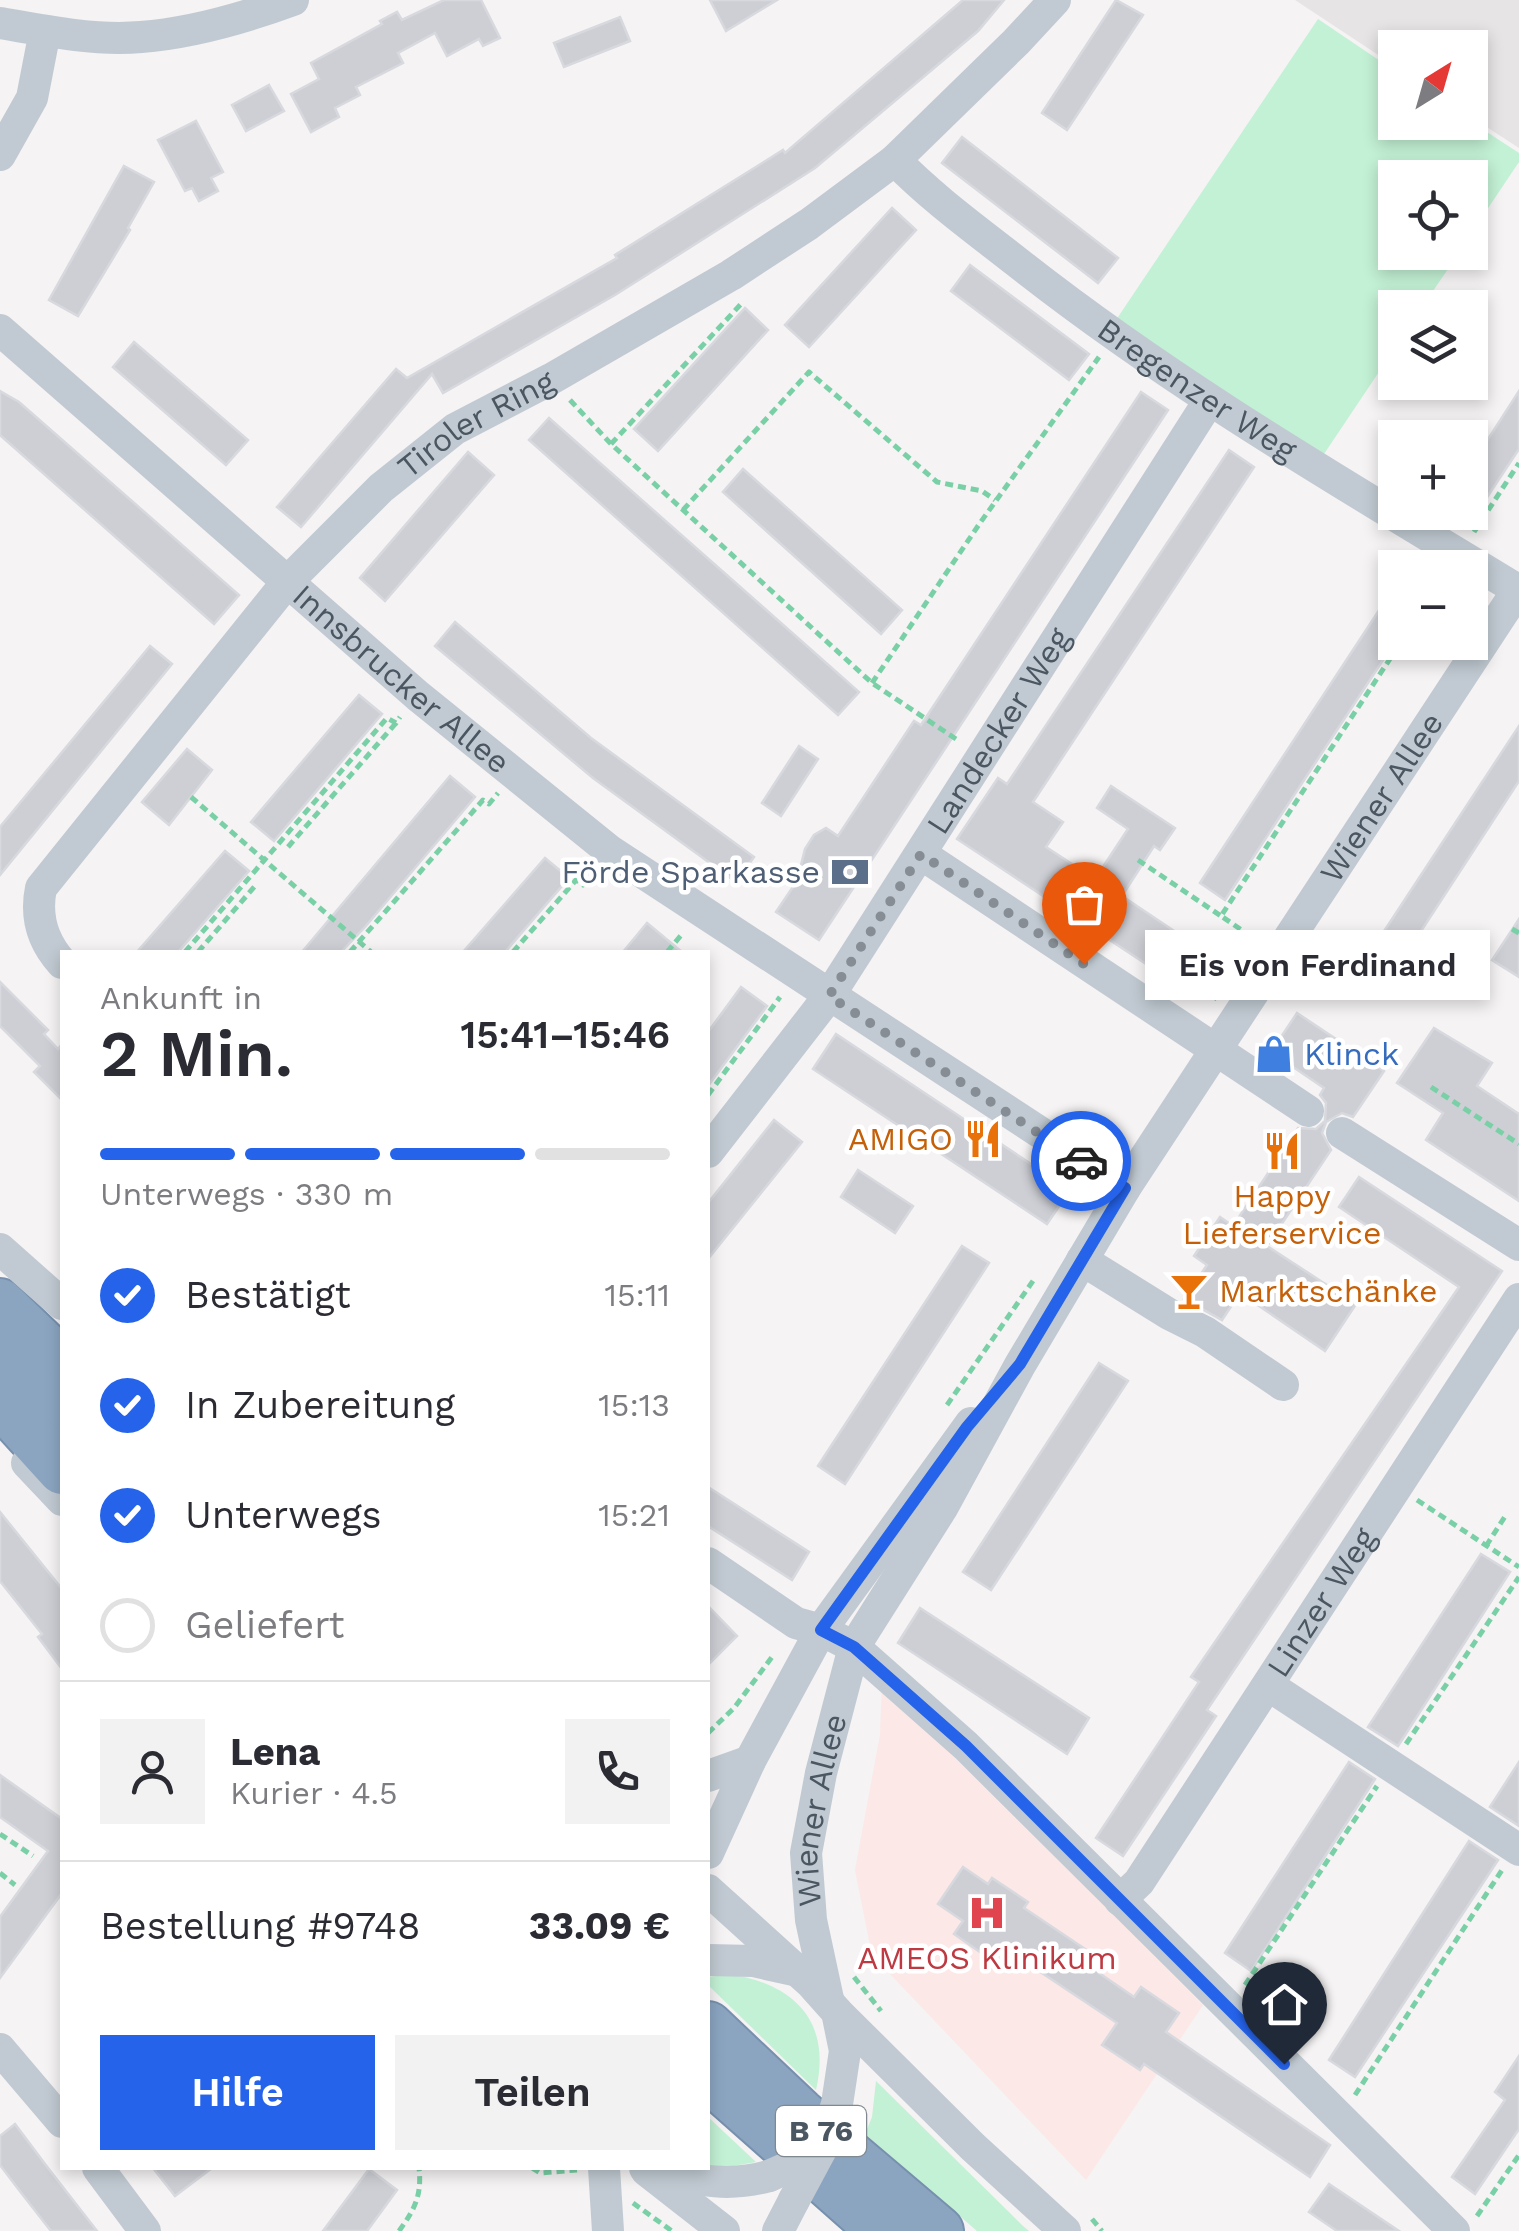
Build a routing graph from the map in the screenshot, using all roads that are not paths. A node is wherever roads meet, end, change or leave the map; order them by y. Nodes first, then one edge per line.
1 (293, 0) edge
2 (1055, 0) edge
3 (0, 23) edge
4 (45, 31) junction
5 (0, 155) edge
6 (895, 160) junction
7 (0, 330) edge
8 (1209, 401) junction
9 (288, 581) junction
10 (1518, 589) edge
11 (921, 854) junction
12 (60, 961) edge
13 (829, 996) junction
14 (1217, 1053) junction
15 (1308, 1112) dead end
16 (1342, 1133) dead end
17 (710, 1149) edge
18 (1125, 1188) junction
19 (1519, 1246) edge
20 (0, 1249) edge
21 (1082, 1260) junction
22 (0, 1279) edge
23 (1519, 1299) edge
24 (60, 1302) edge
25 (0, 1303) edge
26 (60, 1328) edge
27 (0, 1357) edge
28 (60, 1362) edge
29 (1020, 1364) junction
30 (1283, 1386) dead end
31 (0, 1402) edge
32 (60, 1414) edge
33 (0, 1434) edge
34 (60, 1468) edge
35 (60, 1498) edge
36 (710, 1564) edge
37 (821, 1630) junction
38 (854, 1647) junction
39 (1268, 1684) junction
40 (750, 1761) junction
41 (710, 1775) edge
42 (710, 1848) edge
43 (1518, 1849) edge
44 (710, 1892) edge
45 (1120, 1900) junction
46 (710, 1960) edge
47 (798, 1972) junction
48 (832, 2005) junction
49 (710, 2028) edge
50 (0, 2049) edge
51 (710, 2079) edge
52 (60, 2120) edge
53 (824, 2144) junction
54 (99, 2170) edge
55 (604, 2170) edge
56 (647, 2170) edge
57 (654, 2170) edge
58 (1074, 2220) edge
59 (1466, 2223) edge
60 (144, 2231) edge
61 (608, 2231) edge
62 (724, 2231) edge
63 (778, 2231) edge
64 (882, 2231) edge
65 (939, 2231) edge

1 - 4 street
2 - 6 street, Tiroler Ring
3 - 4 street
4 - 5 street
6 - 8 street, Bregenzer Weg
6 - 9 street, Tiroler Ring
7 - 9 street, Innsbrucker Allee
8 - 10 street, Bregenzer Weg
8 - 11 street, Landecker Weg
9 - 12 street, Tiroler Ring
9 - 13 street, Innsbrucker Allee
10 - 14 street, Wiener Allee
11 - 13 street, Landecker Weg
11 - 14 street
13 - 17 street, Landecker Weg
13 - 18 street, Innsbrucker Allee
14 - 15 street
14 - 18 street, Wiener Allee
16 - 19 street
18 - 21 street, Wiener Allee
20 - 24 street
21 - 29 street, Wiener Allee
21 - 30 street
22 - 26 highway
23 - 39 street, Linzer Weg
25 - 28 highway
27 - 32 highway
29 - 37 street, Wiener Allee
29 - 38 street, Wiener Allee
31 - 34 highway
33 - 35 street
36 - 37 street
37 - 38 street
37 - 40 street, Wiener Allee
38 - 45 street
38 - 48 street, Wiener Allee
39 - 43 street
39 - 45 street, Linzer Weg
40 - 41 street
40 - 42 street, Wiener Allee
44 - 47 street
45 - 59 street
46 - 47 street
47 - 48 street
48 - 53 street, Wiener Allee, bridge
48 - 58 street
49 - 65 highway, B 76
50 - 52 street
51 - 64 highway, B 76
53 - 57 street, bridge
53 - 63 street, Wiener Allee, bridge
54 - 60 street
55 - 61 street
56 - 62 street

